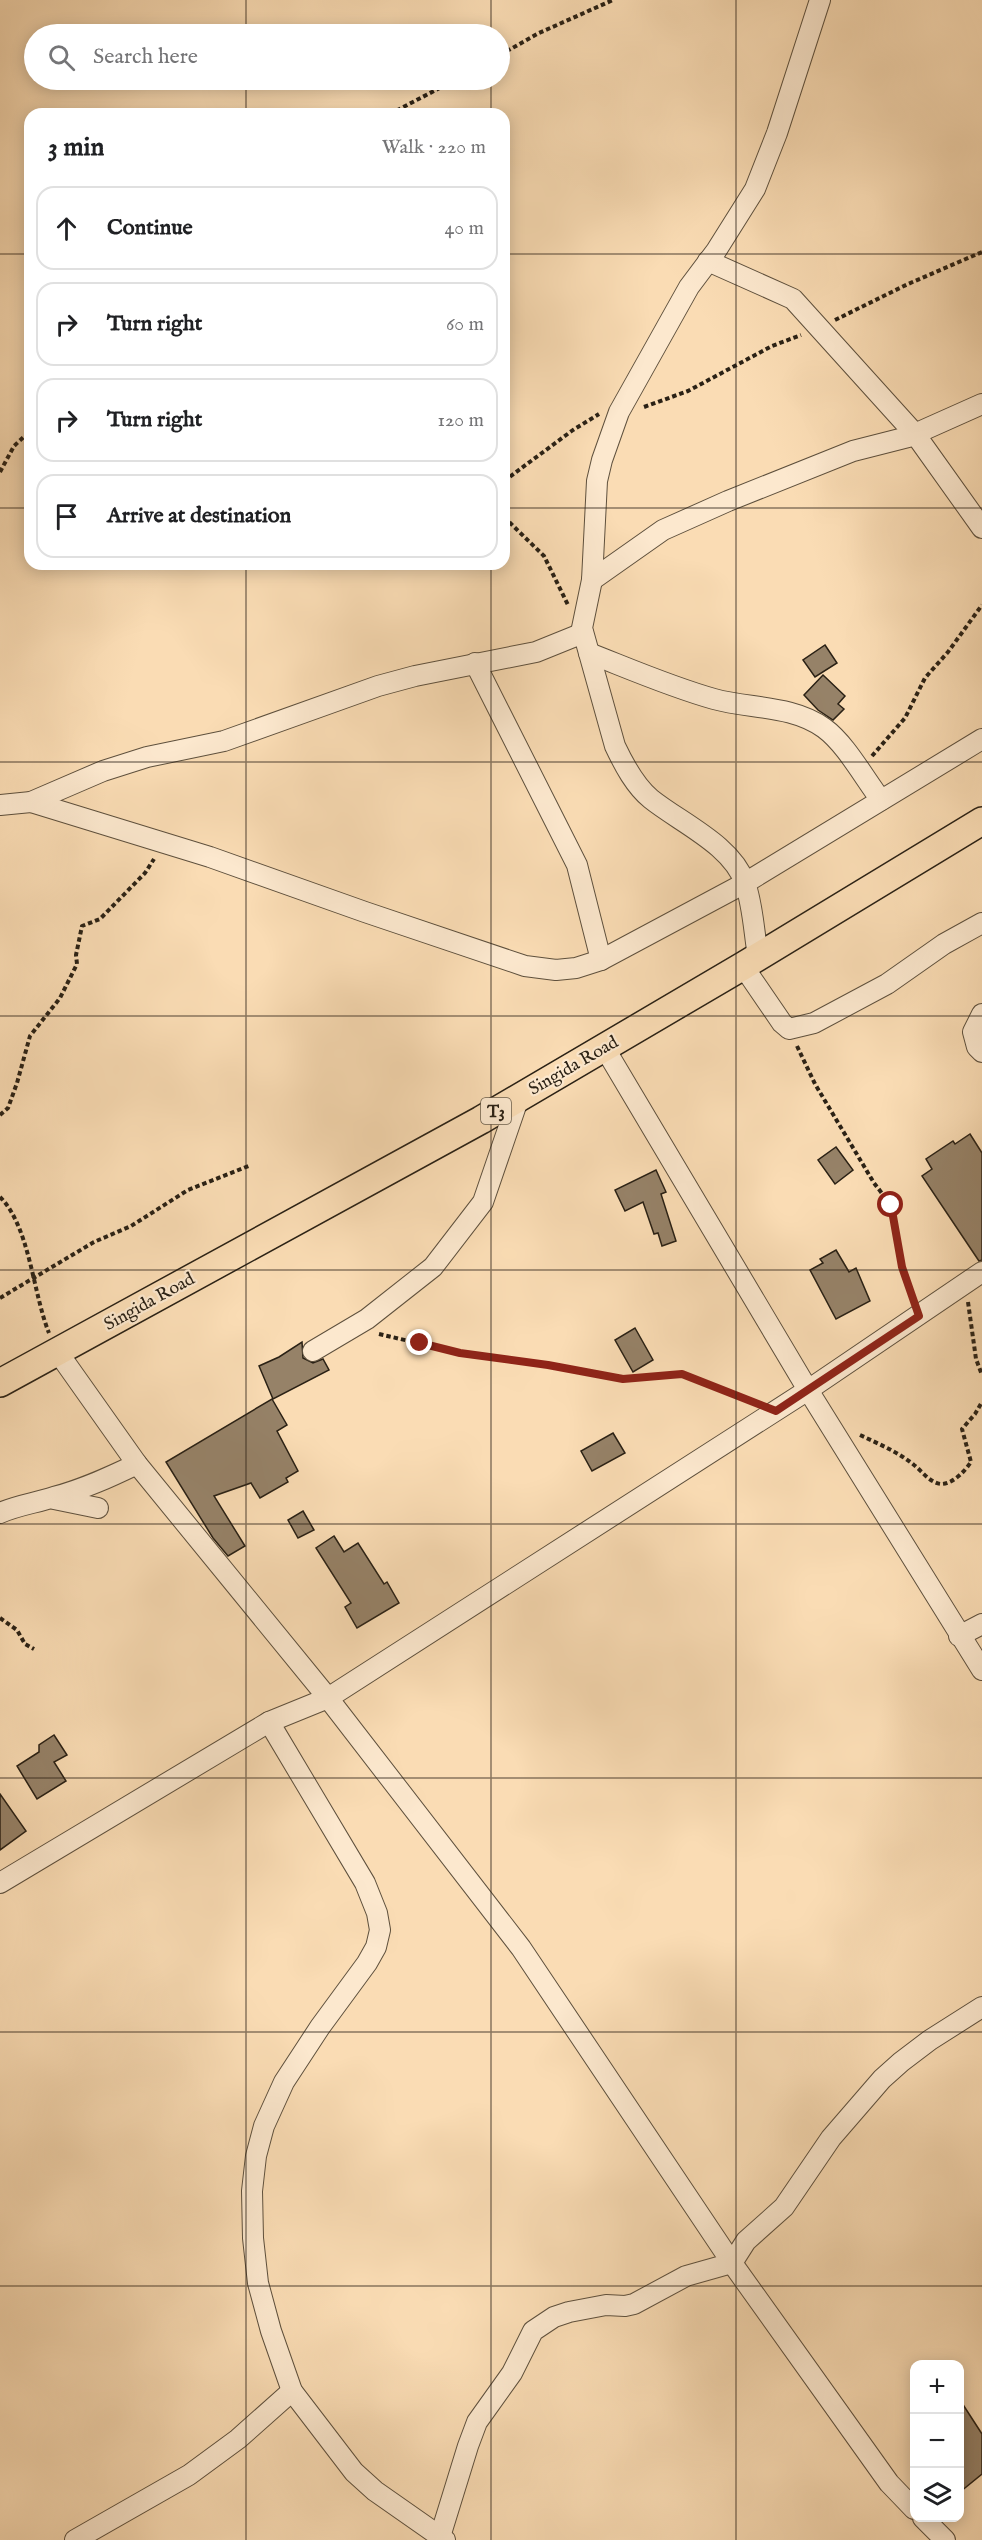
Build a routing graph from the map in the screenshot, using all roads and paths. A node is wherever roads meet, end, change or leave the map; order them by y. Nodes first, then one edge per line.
1 (613, 0) edge
2 (820, 0) edge
3 (510, 49) edge
4 (436, 90) edge
5 (401, 108) edge
6 (708, 261) junction
7 (982, 404) edge
8 (621, 408) junction
9 (915, 434) junction
10 (24, 437) edge
11 (0, 472) edge
12 (510, 477) edge
13 (510, 523) edge
14 (982, 528) edge
15 (592, 580) junction
16 (982, 604) edge
17 (583, 624) junction
18 (589, 653) junction
19 (475, 663) junction
20 (982, 739) edge
21 (859, 772) junction
22 (881, 800) junction
23 (32, 802) junction
24 (0, 805) edge
25 (982, 821) edge
26 (164, 843) junction
27 (746, 883) junction
28 (977, 930) edge
29 (601, 960) junction
30 (750, 961) junction
31 (982, 1014) edge
32 (789, 1029) junction
33 (604, 1047) junction
34 (982, 1052) edge
35 (519, 1097) junction
36 (0, 1115) edge
37 (251, 1165) dead end
38 (0, 1197) edge
39 (34, 1278) junction
40 (974, 1278) edge
41 (0, 1298) edge
42 (919, 1316) junction
43 (351, 1328) junction
44 (57, 1351) junction
45 (313, 1351) dead end
46 (982, 1375) edge
47 (0, 1383) edge
48 (808, 1390) junction
49 (982, 1402) edge
50 (776, 1411) junction
51 (826, 1419) junction
52 (137, 1464) junction
53 (52, 1498) junction
54 (98, 1508) dead end
55 (0, 1513) edge
56 (0, 1617) edge
57 (982, 1624) edge
58 (959, 1636) junction
59 (34, 1649) dead end
60 (982, 1670) edge
61 (328, 1698) junction
62 (269, 1722) junction
63 (0, 1883) edge
64 (982, 2007) edge
65 (732, 2263) junction
66 (292, 2391) junction
67 (910, 2504) edge
68 (928, 2522) edge
69 (441, 2539) edge
70 (75, 2540) edge
71 (945, 2540) edge

1 - 3 path
2 - 6 street
4 - 5 path
6 - 8 street
6 - 9 street
7 - 9 street
8 - 12 path
8 - 15 street
9 - 14 street
9 - 15 street
10 - 11 path
13 - 17 path
15 - 17 street
16 - 21 path
17 - 18 street
17 - 19 street
18 - 21 street
18 - 27 street
19 - 23 street
19 - 29 street
20 - 22 street
21 - 22 street
22 - 27 street
23 - 24 street
23 - 26 street
25 - 30 highway, Singida Road / T3
26 - 29 street
26 - 36 path
27 - 29 street
27 - 30 street
28 - 32 street
30 - 32 street
30 - 33 highway, Singida Road / T3
31 - 34 street
32 - 42 path
33 - 35 highway, Singida Road / T3
33 - 48 street
35 - 43 street
35 - 44 highway, Singida Road / T3
37 - 39 path
38 - 39 path
39 - 41 path
39 - 44 path
40 - 42 street
40 - 46 path
42 - 48 street
43 - 45 street
43 - 50 path
44 - 47 highway, Singida Road / T3
44 - 52 street
48 - 50 street
48 - 51 street
49 - 51 path
50 - 61 street
51 - 58 street
52 - 53 street
52 - 61 street
53 - 54 street
53 - 55 street
56 - 59 path
57 - 58 street
58 - 60 street
61 - 62 street
61 - 65 street
62 - 63 street
62 - 66 street
64 - 65 street
65 - 67 street
65 - 69 street
66 - 69 street
66 - 70 street
68 - 71 street

